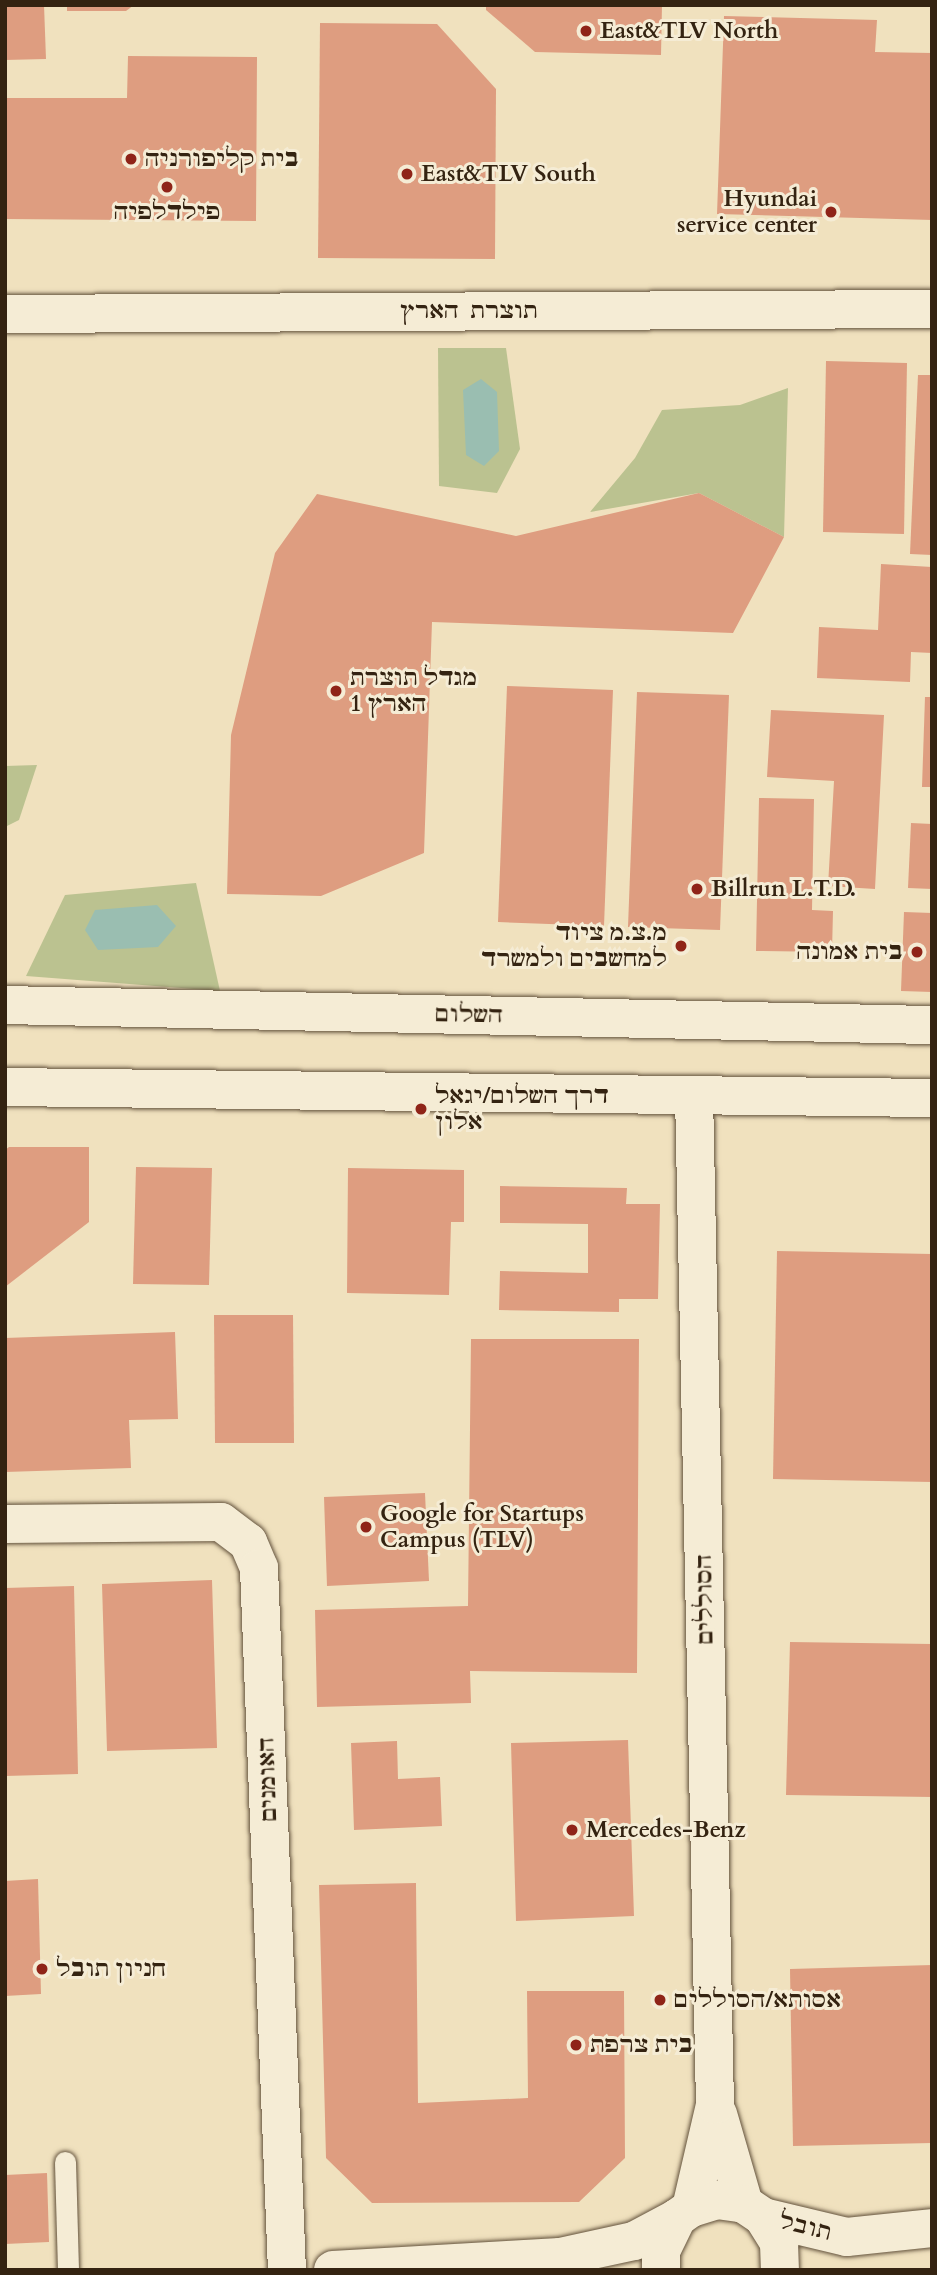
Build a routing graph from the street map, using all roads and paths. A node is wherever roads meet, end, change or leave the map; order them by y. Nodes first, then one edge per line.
1 (932, 309) edge
2 (5, 314) edge
3 (10, 1004) edge
4 (932, 1024) edge
5 (5, 1087) edge
6 (694, 1095) junction
7 (932, 1098) edge
8 (5, 1524) edge
9 (715, 2105) junction
10 (65, 2162) dead end
11 (753, 2210) junction
12 (684, 2213) junction
13 (932, 2228) edge
14 (847, 2237) junction
15 (560, 2257) junction
16 (68, 2270) edge
17 (287, 2270) edge
18 (333, 2270) edge
19 (612, 2270) edge
20 (661, 2270) edge
21 (780, 2270) edge
22 (793, 2270) edge

1 - 2 street, תוצרת הארץ
3 - 4 street, השלום
5 - 6 street
6 - 7 street
6 - 9 street, הסוללים
8 - 17 street, האומנים
9 - 11 street, הסוללים
9 - 12 street, הסוללים
10 - 16 lane
11 - 12 street, תובל
11 - 14 street, תובל
11 - 21 street, הסוללים
12 - 15 street
12 - 20 street, הסוללים
13 - 14 street, תובל
14 - 22 street, תובל
15 - 18 street
15 - 19 street

